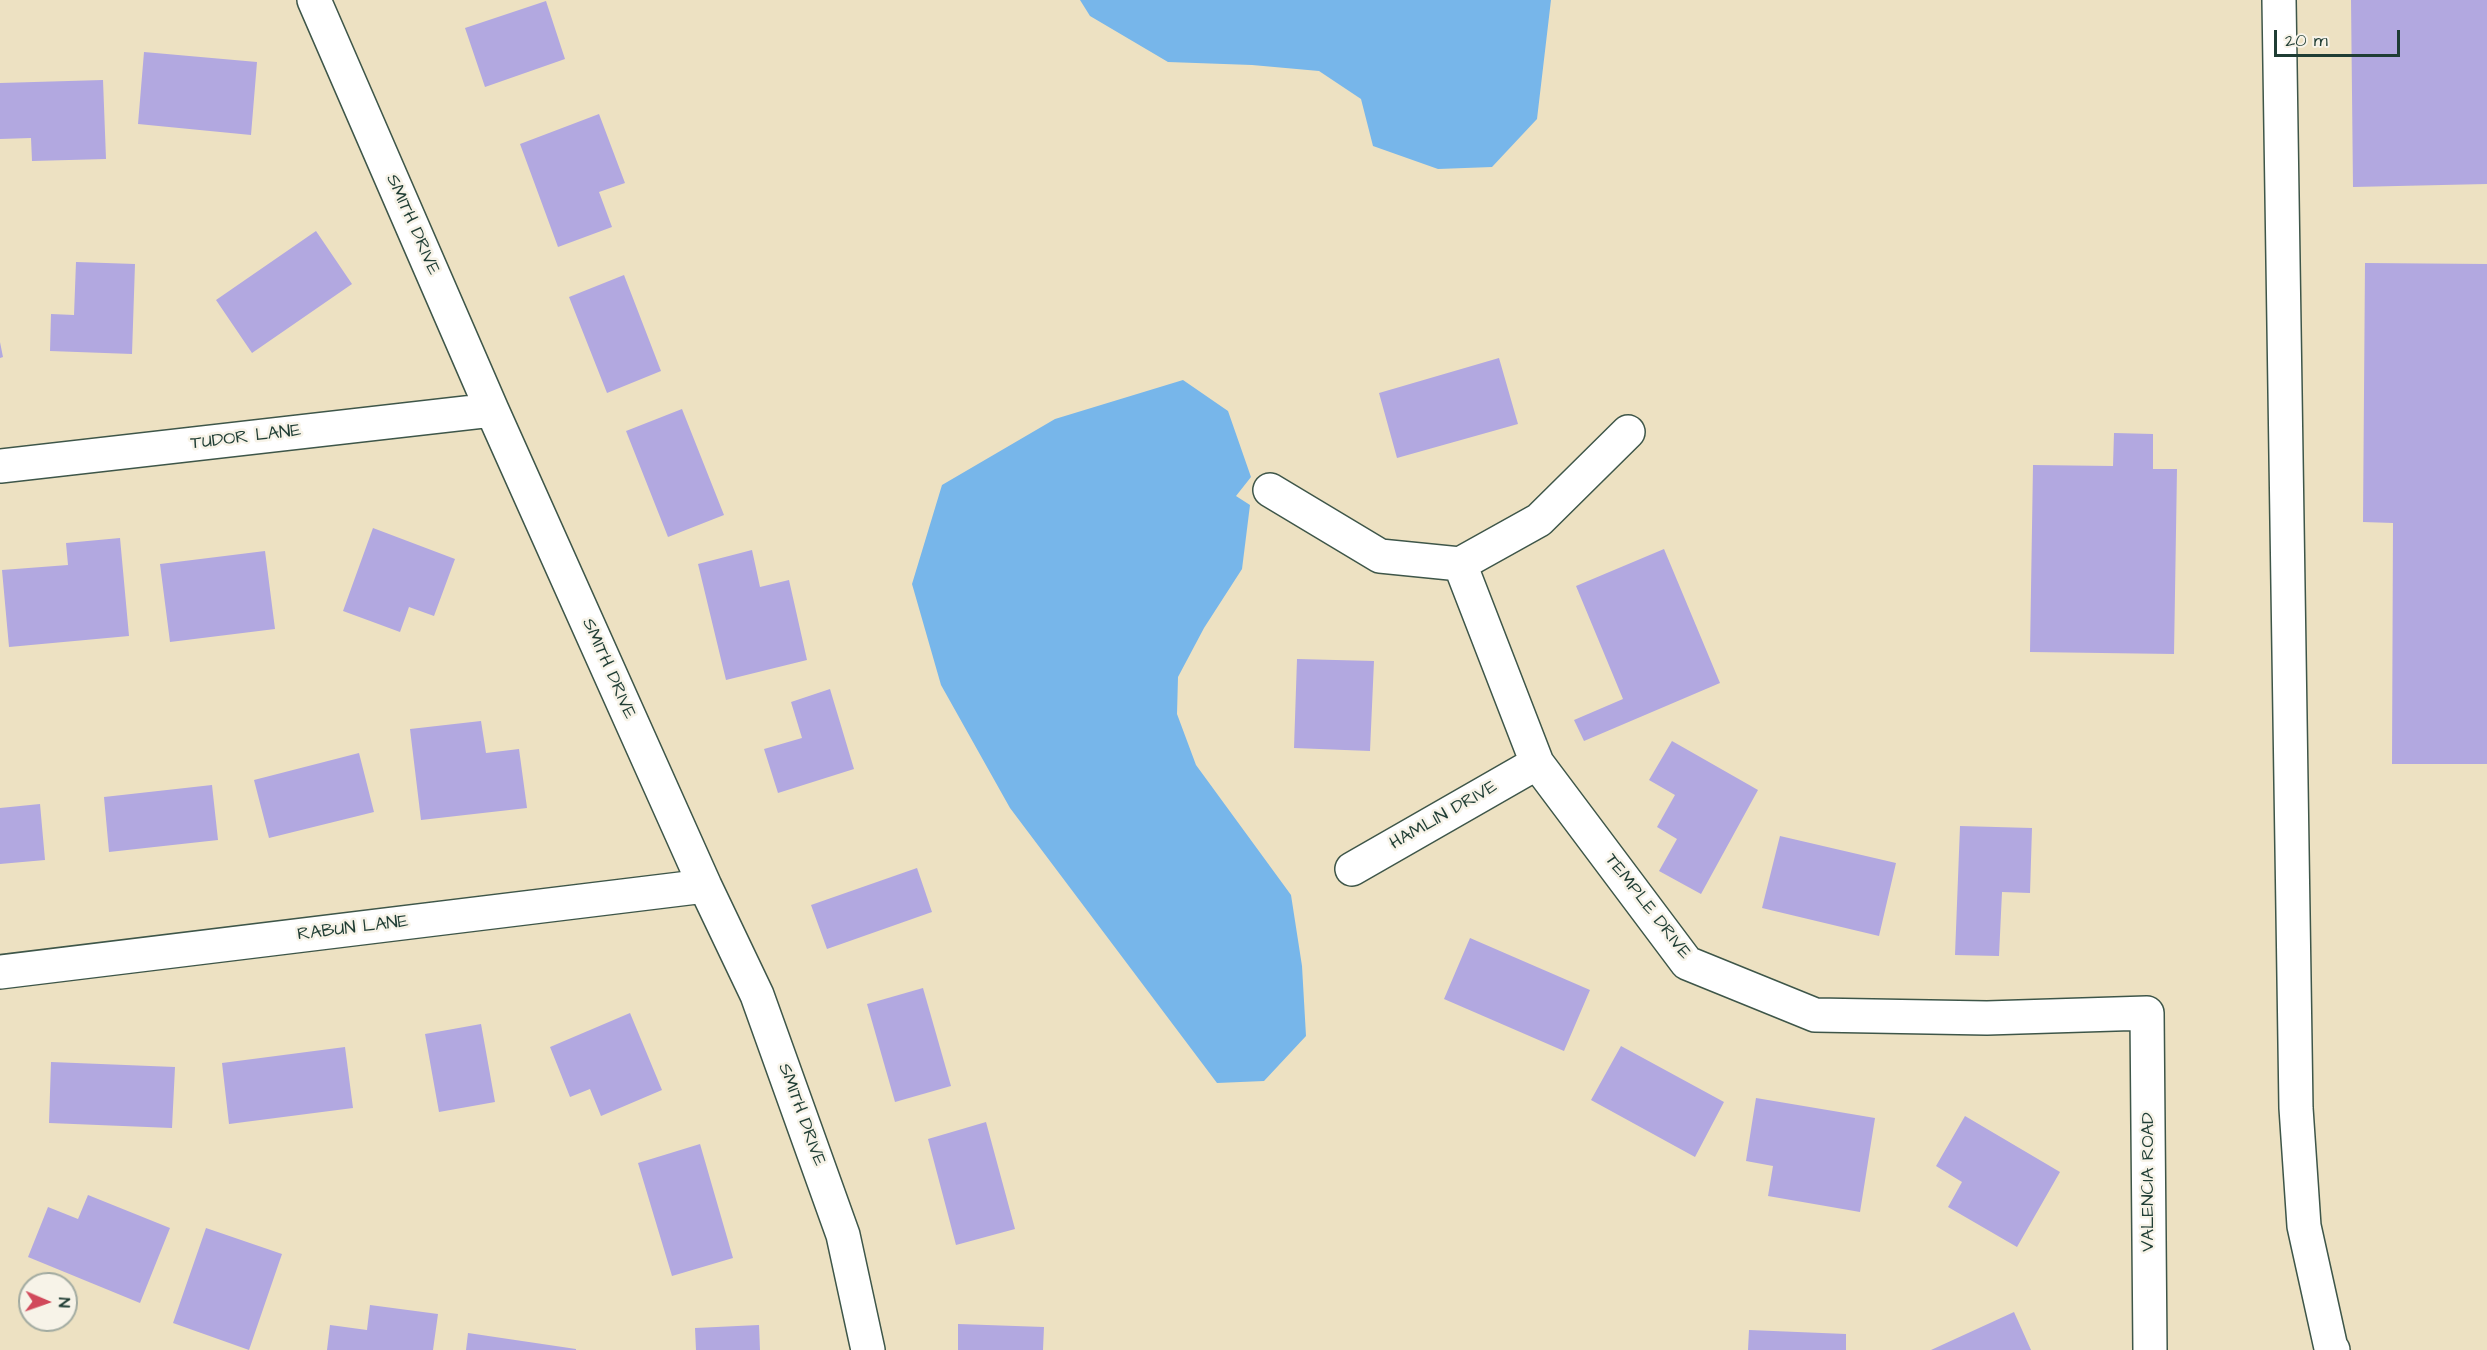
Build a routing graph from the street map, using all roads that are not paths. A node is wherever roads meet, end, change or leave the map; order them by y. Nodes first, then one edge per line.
1 (314, 0) edge
2 (2279, 0) edge
3 (492, 410) junction
4 (1628, 432) dead end
5 (0, 466) edge
6 (1270, 490) dead end
7 (1460, 564) junction
8 (1537, 764) junction
9 (1352, 869) dead end
10 (705, 886) junction
11 (0, 972) edge
12 (2147, 1013) joint
13 (868, 1350) edge
14 (2150, 1350) edge
15 (2333, 1350) edge

1 - 3 street, SMITH DRIVE
2 - 15 street
3 - 5 street, TUDOR LANE
3 - 10 street, SMITH DRIVE
4 - 7 street
6 - 7 street
7 - 8 street, TEMPLE DRIVE
8 - 9 street, HAMLIN DRIVE
8 - 12 street, TEMPLE DRIVE
10 - 11 street, RABUN LANE
10 - 13 street, SMITH DRIVE
12 - 14 street, VALENCIA ROAD

